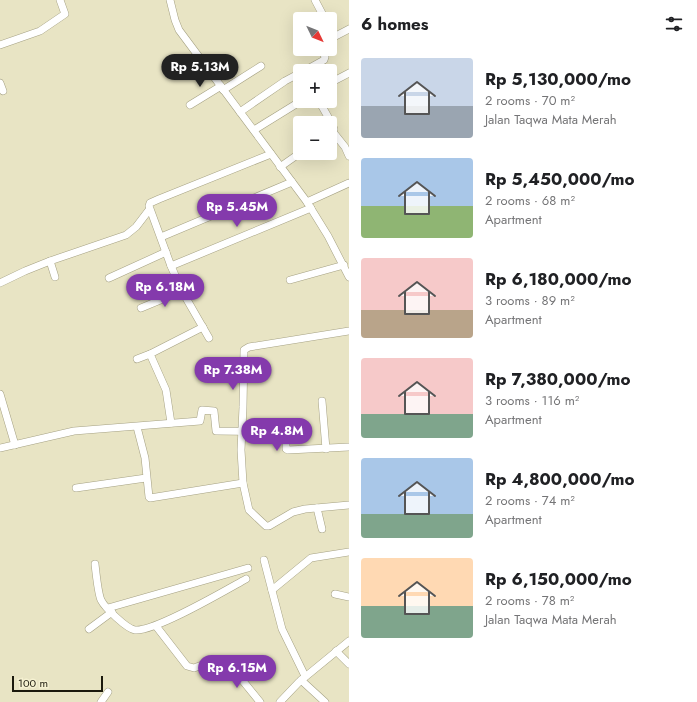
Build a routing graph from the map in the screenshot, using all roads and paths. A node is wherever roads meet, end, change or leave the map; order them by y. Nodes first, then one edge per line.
1 (60, 0) edge
2 (170, 0) edge
3 (315, 0) edge
4 (321, 12) edge
5 (349, 29) edge
6 (337, 35) edge
7 (0, 45) edge
8 (325, 56) edge
9 (317, 64) edge
10 (261, 66) dead end
11 (349, 73) edge
12 (293, 77) edge
13 (337, 80) edge
14 (0, 83) edge
15 (222, 88) junction
16 (3, 91) dead end
17 (190, 105) dead end
18 (293, 106) edge
19 (240, 112) junction
20 (254, 130) junction
21 (337, 139) edge
22 (271, 154) junction
23 (349, 156) edge
24 (293, 158) edge
25 (280, 167) junction
26 (292, 182) junction
27 (349, 183) edge
28 (309, 205) junction
29 (149, 210) junction
30 (161, 237) junction
31 (166, 252) junction
32 (50, 261) junction
33 (171, 266) junction
34 (346, 267) edge
35 (55, 277) dead end
36 (349, 277) edge
37 (109, 278) dead end
38 (290, 280) dead end
39 (0, 283) edge
40 (182, 291) junction
41 (141, 308) dead end
42 (203, 327) junction
43 (349, 330) edge
44 (209, 338) dead end
45 (150, 354) junction
46 (138, 359) dead end
47 (0, 394) edge
48 (322, 401) dead end
49 (171, 423) junction
50 (137, 427) junction
51 (242, 431) junction
52 (19, 444) junction
53 (349, 447) edge
54 (0, 448) edge
55 (326, 449) junction
56 (146, 478) junction
57 (243, 483) junction
58 (76, 488) dead end
59 (349, 505) edge
60 (316, 508) junction
61 (322, 529) dead end
62 (349, 552) edge
63 (264, 560) dead end
64 (95, 564) dead end
65 (248, 568) dead end
66 (246, 579) dead end
67 (272, 590) junction
68 (336, 594) dead end
69 (349, 597) edge
70 (110, 610) junction
71 (156, 626) junction
72 (89, 630) dead end
73 (349, 640) edge
74 (336, 651) junction
75 (349, 664) edge
76 (303, 678) junction
77 (108, 692) dead end
78 (100, 702) edge
79 (260, 702) edge
80 (280, 702) edge
81 (325, 702) edge

1 - 7 street
2 - 15 street
3 - 4 street
5 - 6 street
8 - 9 street
10 - 15 street
11 - 13 street
12 - 19 street
14 - 16 street
15 - 17 street
15 - 19 street
18 - 20 street
19 - 20 street
20 - 22 street
21 - 23 street
22 - 25 street
22 - 29 street
24 - 25 street
25 - 26 street
26 - 28 street
26 - 30 street
27 - 28 street
28 - 33 street
28 - 34 street
29 - 30 street
29 - 32 street
30 - 31 street
31 - 33 street
31 - 37 street
32 - 35 street
32 - 39 street
33 - 40 street
34 - 36 street
34 - 38 street
40 - 41 street
40 - 42 street
42 - 44 street
42 - 45 street
43 - 51 street
45 - 46 street
45 - 49 street
47 - 52 street
48 - 55 street
49 - 50 street
49 - 51 street
50 - 52 street
50 - 56 street
51 - 55 street
51 - 57 street
52 - 54 street
53 - 55 street
56 - 57 street
56 - 58 street
57 - 60 street
59 - 60 street
60 - 61 street
62 - 67 street
63 - 67 street
64 - 70 street
65 - 70 street
66 - 71 street
67 - 76 street
68 - 69 street
70 - 71 street
70 - 72 street
71 - 79 street
73 - 74 street
74 - 75 street
74 - 76 street
76 - 80 street
76 - 81 street
77 - 78 street

